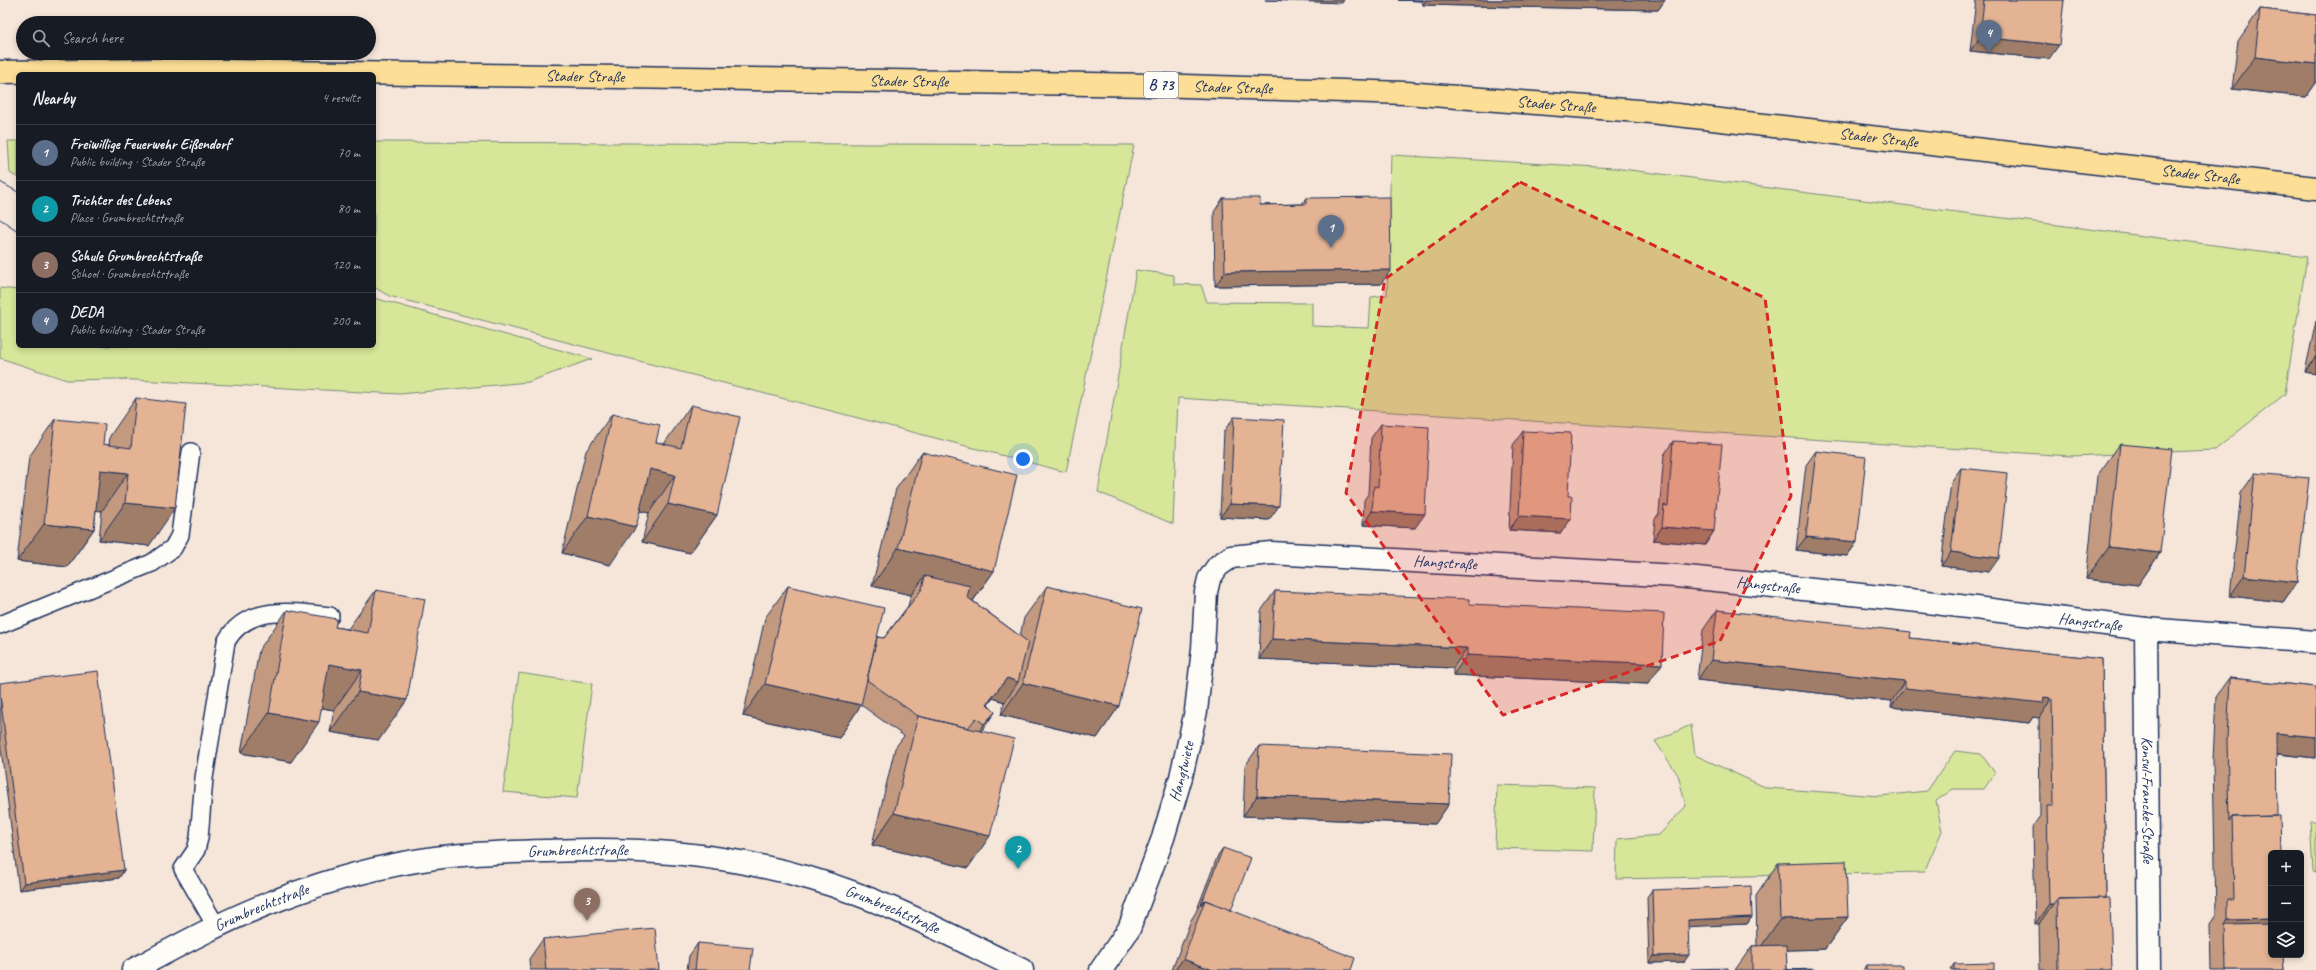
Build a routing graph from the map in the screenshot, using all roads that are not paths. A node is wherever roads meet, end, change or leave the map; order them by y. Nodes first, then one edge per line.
1 (0, 72) edge
2 (299, 72) edge
3 (376, 73) edge
4 (2316, 188) edge
5 (192, 452) dead end
6 (1221, 563) joint
7 (330, 616) edge
8 (0, 624) edge
9 (2146, 629) junction
10 (2316, 642) edge
11 (216, 926) junction
12 (133, 970) edge
13 (1022, 970) edge
14 (1101, 970) edge
15 (2149, 970) edge

1 - 2 main road, Stader Straße / B 73
3 - 4 main road, Stader Straße / B 73
5 - 8 lane
6 - 9 street, Hangstraße
6 - 14 street, Hangtwiete
7 - 11 lane
9 - 10 street, Hangstraße
9 - 15 street, Konsul-Francke-Straße
11 - 12 street, Grumbrechtstraße
11 - 13 street, Grumbrechtstraße

